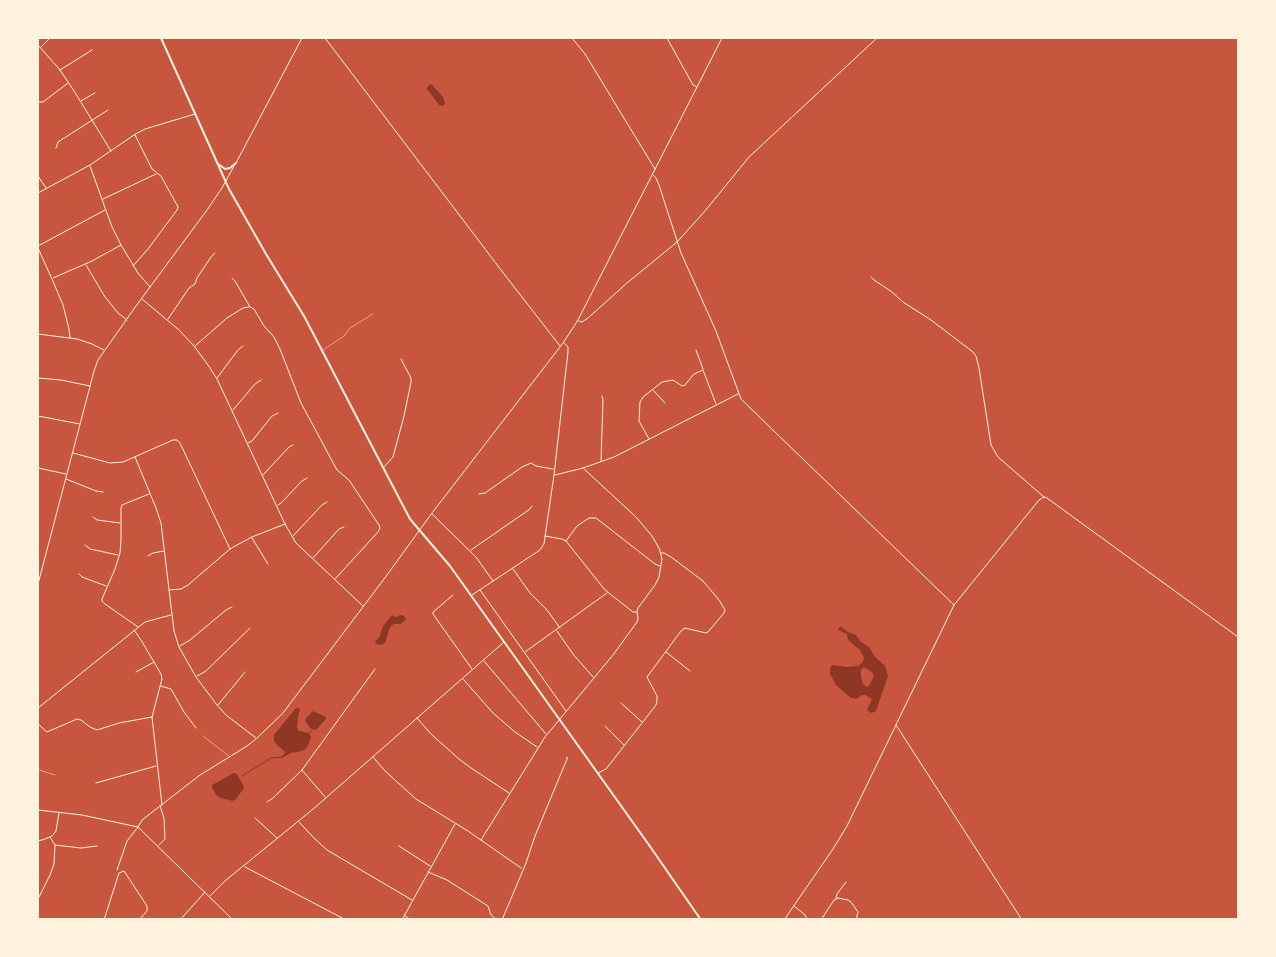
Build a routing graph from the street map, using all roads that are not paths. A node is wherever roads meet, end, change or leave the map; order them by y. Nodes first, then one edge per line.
1 (50, 38) edge
2 (161, 38) edge
3 (302, 38) edge
4 (325, 38) edge
5 (572, 38) edge
6 (666, 38) edge
7 (722, 38) edge
8 (877, 38) edge
9 (38, 45) edge
10 (40, 48) junction
11 (92, 50) dead end
12 (60, 70) junction
13 (68, 83) junction
14 (697, 87) junction
15 (95, 93) dead end
16 (38, 102) edge
17 (81, 102) junction
18 (108, 110) dead end
19 (195, 113) junction
20 (92, 121) junction
21 (134, 134) junction
22 (56, 148) dead end
23 (110, 151) junction
24 (216, 162) junction
25 (236, 163) junction
26 (90, 165) junction
27 (655, 169) junction
28 (157, 174) junction
29 (652, 174) junction
30 (38, 176) edge
31 (226, 182) junction
32 (46, 189) junction
33 (38, 193) edge
34 (102, 199) junction
35 (106, 209) junction
36 (677, 242) junction
37 (121, 245) junction
38 (38, 247) edge
39 (215, 253) dead end
40 (86, 265) junction
41 (133, 266) junction
42 (871, 277) dead end
43 (232, 278) dead end
44 (52, 279) junction
45 (150, 287) junction
46 (142, 299) junction
47 (250, 306) junction
48 (373, 314) dead end
49 (126, 320) junction
50 (168, 320) junction
51 (578, 320) junction
52 (38, 334) edge
53 (70, 338) junction
54 (563, 343) junction
55 (194, 346) junction
56 (243, 346) dead end
57 (561, 346) junction
58 (104, 350) junction
59 (696, 350) dead end
60 (322, 351) junction
61 (401, 359) dead end
62 (703, 370) junction
63 (38, 378) edge
64 (217, 379) junction
65 (261, 380) dead end
66 (90, 386) junction
67 (653, 389) junction
68 (738, 394) junction
69 (602, 396) dead end
70 (665, 403) dead end
71 (716, 404) junction
72 (232, 410) junction
73 (278, 413) dead end
74 (38, 416) edge
75 (80, 424) junction
76 (650, 440) junction
77 (248, 443) junction
78 (293, 445) dead end
79 (72, 453) junction
80 (135, 457) junction
81 (601, 462) junction
82 (383, 467) junction
83 (38, 468) edge
84 (583, 468) junction
85 (554, 469) junction
86 (66, 475) junction
87 (263, 475) junction
88 (554, 475) junction
89 (307, 478) dead end
90 (65, 479) junction
91 (102, 492) dead end
92 (150, 493) junction
93 (479, 494) dead end
94 (1044, 496) junction
95 (327, 502) dead end
96 (277, 506) junction
97 (532, 506) dead end
98 (432, 513) junction
99 (93, 517) dead end
100 (121, 523) junction
101 (286, 524) junction
102 (344, 527) dead end
103 (420, 530) junction
104 (545, 536) junction
105 (252, 537) junction
106 (292, 537) junction
107 (566, 541) junction
108 (85, 546) dead end
109 (230, 549) junction
110 (165, 551) junction
111 (470, 551) junction
112 (661, 553) junction
113 (119, 556) junction
114 (148, 556) dead end
115 (312, 559) junction
116 (268, 564) dead end
117 (661, 566) junction
118 (513, 568) junction
119 (79, 574) dead end
120 (334, 579) junction
121 (494, 581) junction
122 (38, 584) edge
123 (107, 586) junction
124 (169, 590) junction
125 (480, 590) junction
126 (608, 592) junction
127 (453, 594) dead end
128 (472, 596) junction
129 (954, 604) junction
130 (364, 606) junction
131 (232, 607) dead end
132 (637, 612) junction
133 (171, 615) junction
134 (138, 627) junction
135 (250, 628) dead end
136 (560, 628) junction
137 (134, 630) junction
138 (557, 630) junction
139 (1238, 637) edge
140 (504, 642) junction
141 (179, 647) junction
142 (666, 652) junction
143 (524, 653) junction
144 (483, 660) junction
145 (154, 662) junction
146 (375, 669) dead end
147 (472, 669) junction
148 (690, 671) dead end
149 (136, 672) dead end
150 (246, 672) dead end
151 (196, 677) junction
152 (462, 678) junction
153 (594, 678) junction
154 (161, 686) junction
155 (621, 703) dead end
156 (217, 705) junction
157 (38, 708) edge
158 (567, 712) junction
159 (152, 717) junction
160 (417, 718) junction
161 (559, 719) junction
162 (643, 722) junction
163 (38, 724) edge
164 (895, 725) junction
165 (605, 726) dead end
166 (196, 728) dead end
167 (546, 735) junction
168 (203, 736) dead end
169 (256, 738) junction
170 (624, 745) junction
171 (538, 748) junction
172 (230, 756) junction
173 (372, 757) junction
174 (567, 757) dead end
175 (157, 766) junction
176 (302, 770) junction
177 (38, 771) edge
178 (598, 774) junction
179 (54, 775) dead end
180 (96, 783) dead end
181 (510, 793) junction
182 (326, 798) junction
183 (267, 802) dead end
184 (161, 805) junction
185 (38, 810) edge
186 (59, 812) junction
187 (255, 818) dead end
188 (298, 822) junction
189 (456, 824) junction
190 (138, 827) junction
191 (50, 837) junction
192 (278, 838) junction
193 (481, 840) junction
194 (38, 841) edge
195 (55, 845) junction
196 (97, 846) dead end
197 (158, 846) junction
198 (399, 846) dead end
199 (244, 866) junction
200 (431, 866) junction
201 (521, 868) dead end
202 (117, 870) dead end
203 (428, 872) junction
204 (846, 882) dead end
205 (205, 892) junction
206 (210, 896) junction
207 (38, 899) edge
208 (836, 899) junction
209 (412, 900) junction
210 (794, 906) junction
211 (404, 915) junction
212 (104, 920) edge
213 (139, 920) edge
214 (180, 920) edge
215 (233, 920) edge
216 (346, 920) edge
217 (402, 920) edge
218 (411, 920) edge
219 (497, 920) edge
220 (502, 920) edge
221 (701, 920) edge
222 (784, 920) edge
223 (808, 920) edge
224 (820, 920) edge
225 (856, 920) edge
226 (1022, 920) edge

1 - 10 street
2 - 19 main road
3 - 25 street
4 - 57 street
5 - 27 street
6 - 14 street
7 - 14 street
8 - 36 street
9 - 10 street
10 - 12 street
11 - 12 street
12 - 13 street
13 - 16 street
13 - 17 street
14 - 27 street
15 - 17 street
17 - 20 street
18 - 20 street
19 - 21 street
19 - 24 main road
20 - 22 street
20 - 23 street
21 - 23 street
21 - 28 street
23 - 26 street
24 - 25 main road
24 - 31 main road
25 - 31 street
26 - 32 street
26 - 34 street
27 - 29 street
28 - 34 street
28 - 41 street
29 - 36 street
29 - 51 street
30 - 32 street
31 - 45 street
31 - 60 main road
32 - 33 street
34 - 35 street
35 - 37 street
35 - 38 street
36 - 51 street
36 - 68 street
37 - 40 street
37 - 41 street
38 - 44 street
39 - 50 street
40 - 44 street
40 - 49 street
41 - 45 street
42 - 94 street
43 - 47 street
44 - 53 street
45 - 46 street
46 - 49 street
46 - 50 street
47 - 55 street
47 - 120 street
48 - 60 lane
49 - 58 street
50 - 55 street
51 - 54 street
52 - 53 street
53 - 58 street
54 - 57 street
54 - 85 street
55 - 64 street
56 - 64 street
57 - 98 street
58 - 66 street
59 - 62 street
60 - 82 main road
61 - 82 street
62 - 67 street
62 - 71 street
63 - 66 street
64 - 72 street
65 - 72 street
66 - 75 street
67 - 70 street
67 - 76 street
68 - 71 street
68 - 129 street
69 - 81 street
71 - 76 street
72 - 77 street
73 - 77 street
74 - 75 street
75 - 79 street
76 - 81 street
77 - 87 street
78 - 87 street
79 - 80 street
79 - 86 street
80 - 92 street
80 - 109 street
81 - 84 street
82 - 103 main road
83 - 86 street
84 - 88 street
84 - 112 street
85 - 88 street
85 - 93 street
86 - 90 street
87 - 96 street
88 - 104 street
89 - 96 street
90 - 91 street
90 - 122 street
92 - 100 street
92 - 110 street
94 - 129 street
94 - 139 street
95 - 106 street
96 - 101 street
97 - 111 street
98 - 103 street
98 - 111 street
99 - 100 street
100 - 113 street
101 - 105 street
101 - 106 street
102 - 115 street
103 - 128 main road
103 - 130 street
104 - 107 street
104 - 118 street
105 - 109 street
105 - 116 street
106 - 115 street
107 - 117 street
107 - 126 street
108 - 113 street
109 - 124 street
110 - 114 street
110 - 124 street
111 - 121 street
112 - 117 street
112 - 142 street
113 - 123 street
115 - 120 street
117 - 132 street
118 - 121 street
118 - 136 street
119 - 123 street
120 - 130 street
121 - 125 street
123 - 134 street
124 - 133 street
125 - 128 street
125 - 143 street
126 - 132 street
126 - 136 street
127 - 147 street
128 - 140 main road
129 - 164 street
130 - 169 street
131 - 141 street
132 - 153 street
133 - 134 street
133 - 141 street
134 - 137 street
135 - 151 street
136 - 138 street
137 - 145 street
137 - 157 street
138 - 143 street
138 - 153 street
140 - 144 street
140 - 161 main road
141 - 151 street
142 - 148 street
142 - 162 street
143 - 158 street
144 - 147 street
144 - 167 street
145 - 149 street
145 - 154 street
146 - 176 street
147 - 152 street
150 - 156 street
151 - 156 street
152 - 160 street
152 - 171 street
153 - 158 street
154 - 159 street
154 - 166 street
155 - 162 street
156 - 169 street
158 - 161 street
159 - 163 street
159 - 175 street
160 - 173 street
160 - 181 street
161 - 167 street
161 - 178 main road
162 - 170 street
164 - 210 street
164 - 226 street
165 - 170 street
167 - 171 street
168 - 172 lane
169 - 172 street
170 - 178 street
171 - 181 street
172 - 184 street
173 - 182 street
173 - 189 street
174 - 220 street
175 - 180 street
175 - 184 street
176 - 182 street
176 - 183 street
177 - 179 lane
178 - 221 main road
181 - 193 street
182 - 188 street
184 - 190 street
184 - 197 street
185 - 186 street
186 - 190 street
186 - 191 street
187 - 192 street
188 - 192 street
188 - 209 street
189 - 193 street
189 - 200 street
190 - 197 street
190 - 202 street
191 - 194 street
191 - 195 street
192 - 199 street
193 - 201 street
195 - 196 street
195 - 207 street
197 - 205 street
198 - 200 street
199 - 206 street
199 - 216 street
200 - 203 street
203 - 209 street
203 - 219 street
204 - 208 street
205 - 206 street
205 - 214 street
206 - 215 street
208 - 224 street
208 - 225 street
209 - 211 street
210 - 222 street
210 - 223 street
211 - 217 street
211 - 218 street
212 - 213 street

